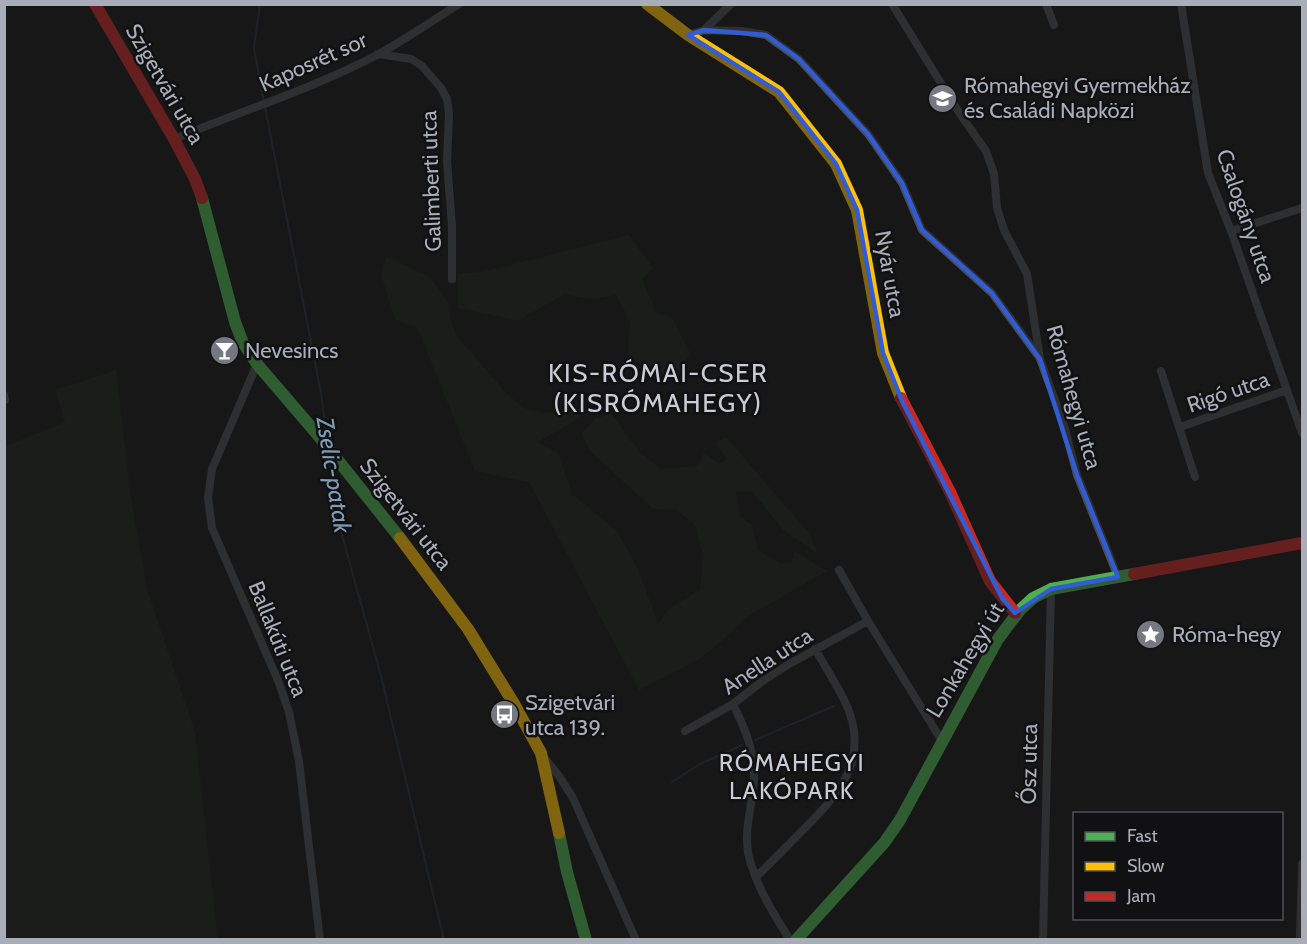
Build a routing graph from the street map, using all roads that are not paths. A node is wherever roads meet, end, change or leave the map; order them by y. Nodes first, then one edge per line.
1 (95, 4) edge
2 (459, 4) edge
3 (647, 4) edge
4 (731, 4) edge
5 (892, 4) edge
6 (1046, 4) edge
7 (1181, 4) edge
8 (1054, 25) dead end
9 (704, 30) junction
10 (688, 34) junction
11 (377, 54) junction
12 (174, 139) junction
13 (1302, 208) edge
14 (1231, 231) junction
15 (452, 279) dead end
16 (1040, 359) junction
17 (257, 364) junction
18 (1161, 371) dead end
19 (1287, 390) junction
20 (1180, 427) junction
21 (1302, 434) edge
22 (1195, 477) dead end
23 (1302, 543) edge
24 (839, 570) dead end
25 (1118, 577) junction
26 (1051, 589) junction
27 (1015, 613) junction
28 (868, 621) junction
29 (815, 649) junction
30 (734, 704) junction
31 (685, 731) dead end
32 (942, 741) junction
33 (541, 753) junction
34 (1302, 864) edge
35 (756, 877) junction
36 (320, 939) edge
37 (586, 939) edge
38 (636, 939) edge
39 (790, 939) edge
40 (796, 939) edge
41 (1043, 939) edge
42 (1300, 939) edge

1 - 12 street, Szigetvári utca
2 - 11 street, Kaposrét sor
3 - 10 street, Nyár utca
4 - 9 street
5 - 16 street, Rómahegyi utca
6 - 8 street
7 - 14 street, Csalogány utca
9 - 10 street
9 - 16 street
10 - 27 street, Nyár utca
11 - 12 street, Kaposrét sor
11 - 15 street, Galimberti utca
12 - 17 street, Szigetvári utca
13 - 14 street
14 - 19 street, Csalogány utca
16 - 25 street, Rómahegyi utca
17 - 33 street, Szigetvári utca
17 - 36 street, Ballakúti utca
18 - 20 street, Rigó utca
19 - 20 street, Rigó utca
19 - 21 street, Csalogány utca
20 - 22 street, Rigó utca
23 - 25 street, Lonkahegyi út
24 - 28 street
25 - 26 street, Lonkahegyi út
26 - 27 street, Lonkahegyi út
26 - 41 street, Ősz utca
27 - 32 street, Lonkahegyi út
28 - 29 street, Anella utca
28 - 32 street
29 - 30 street, Anella utca
29 - 35 street
30 - 31 street, Anella utca
30 - 35 street
32 - 40 street, Lonkahegyi út
33 - 37 street, Szigetvári utca
33 - 38 street
34 - 42 street
35 - 39 street

